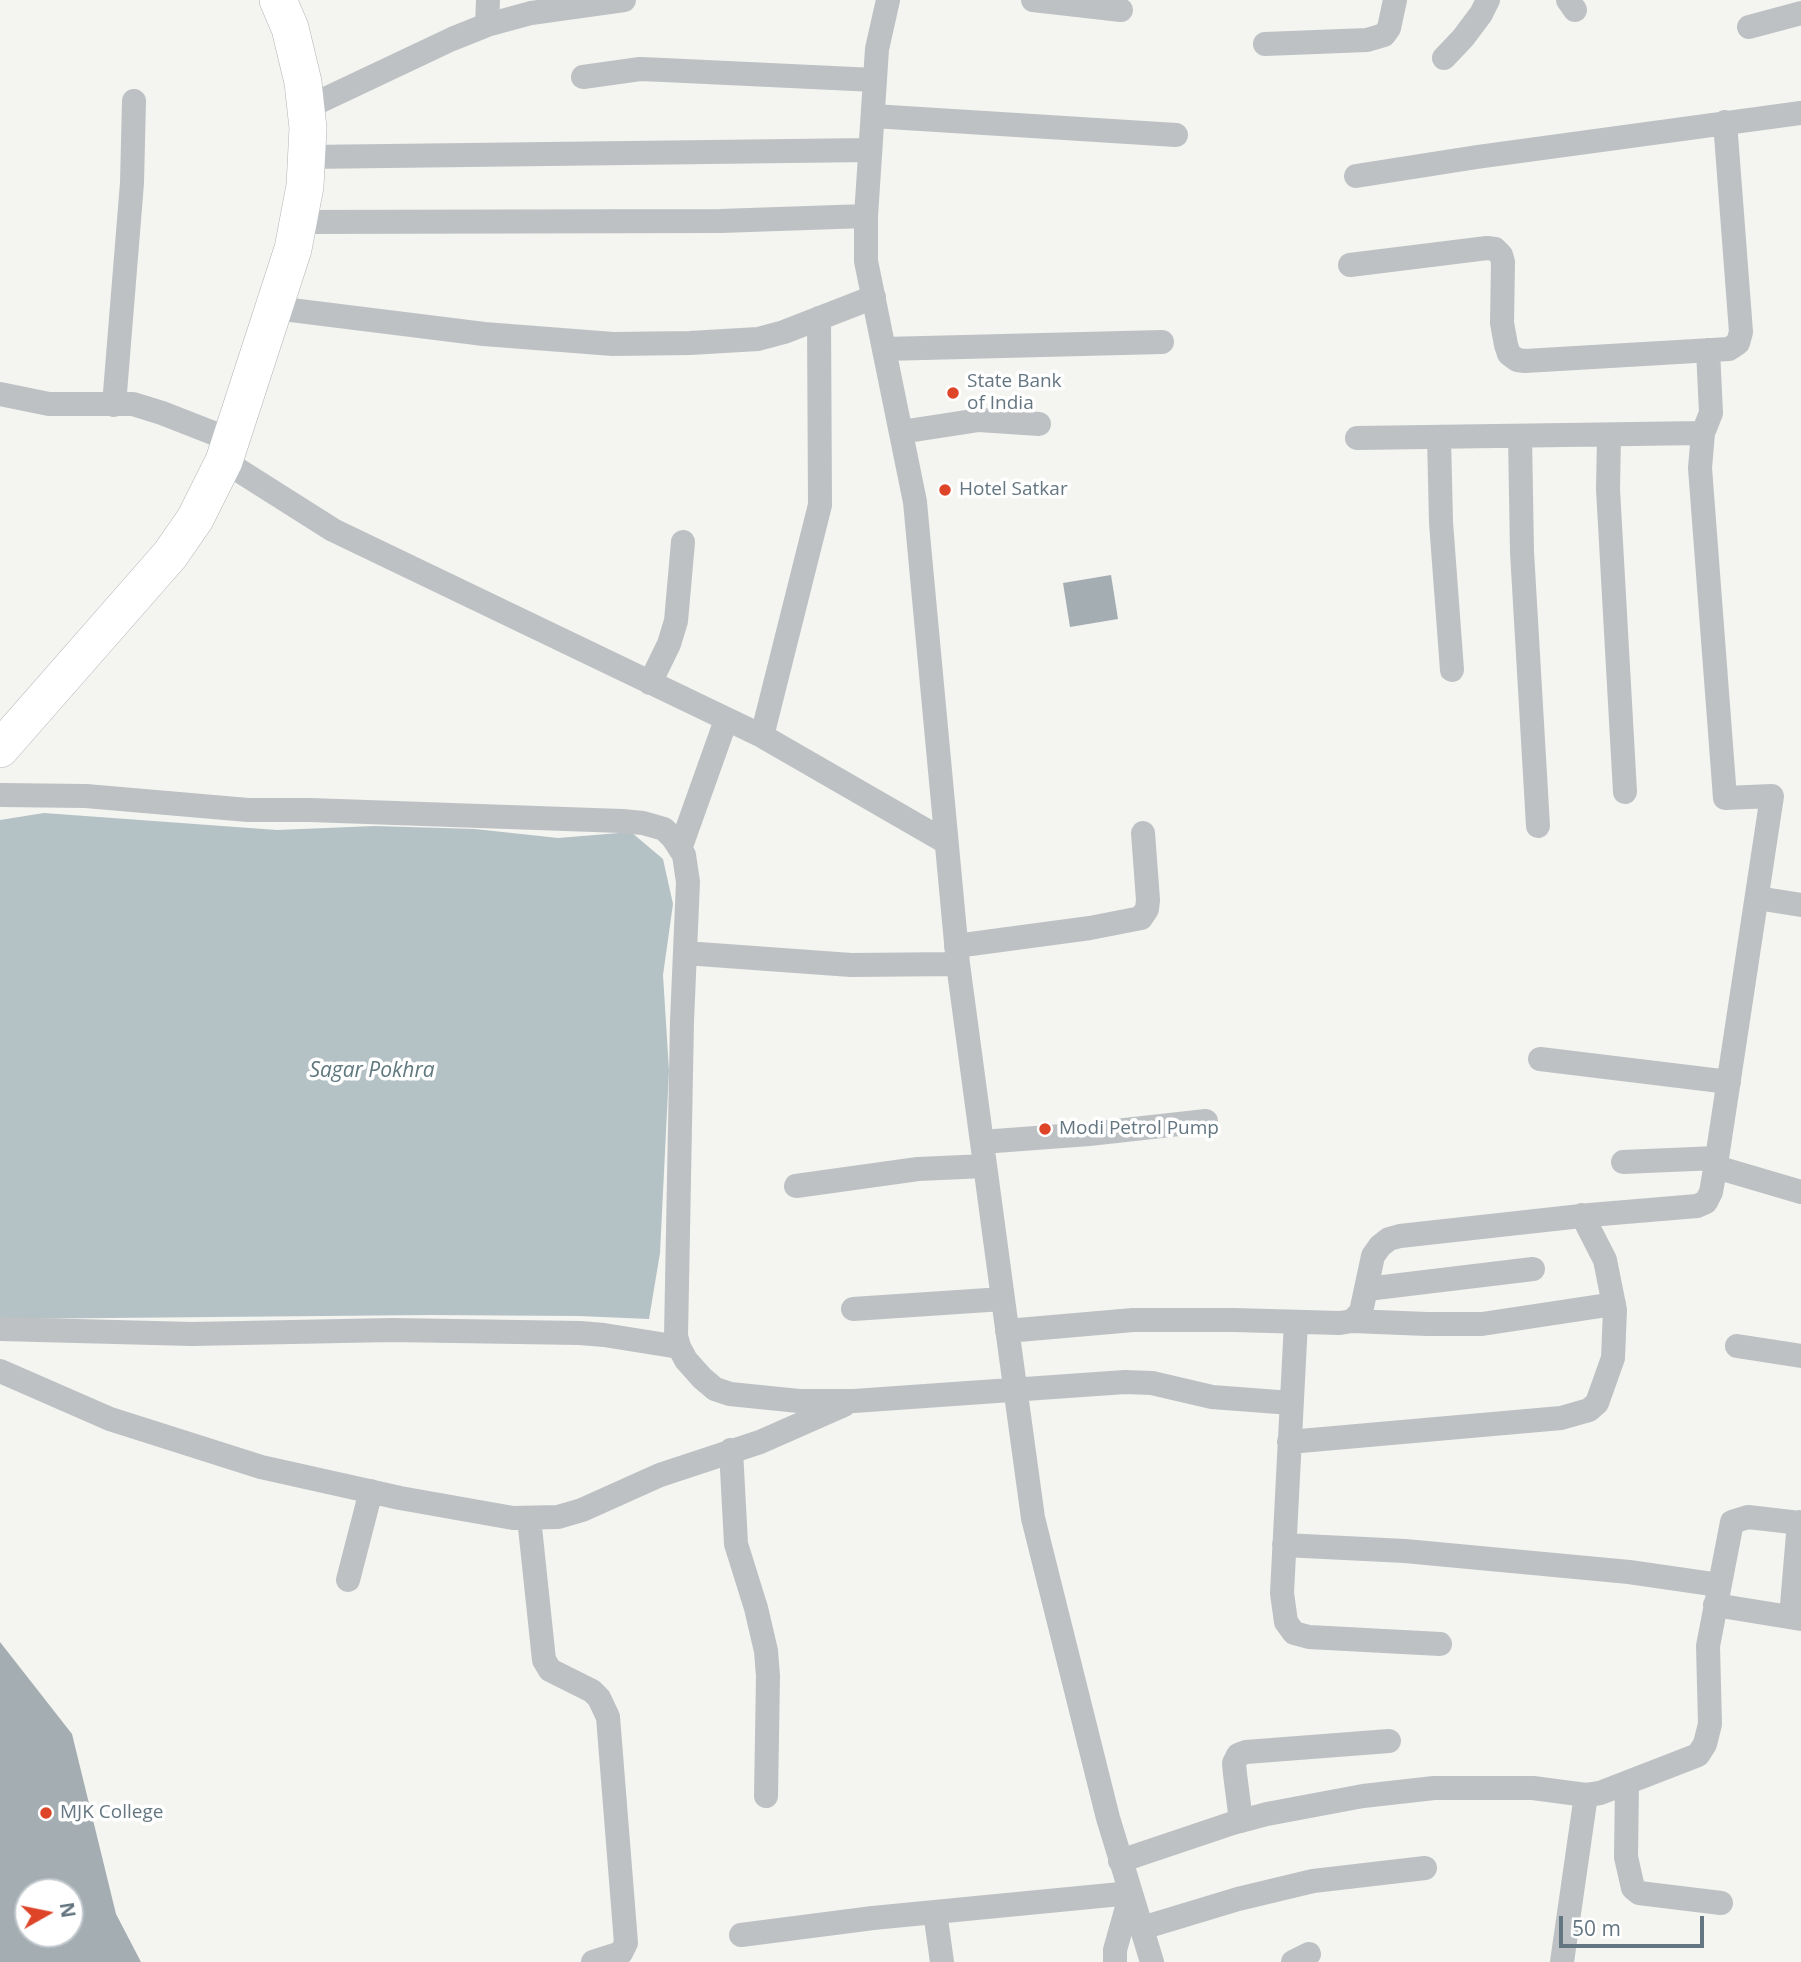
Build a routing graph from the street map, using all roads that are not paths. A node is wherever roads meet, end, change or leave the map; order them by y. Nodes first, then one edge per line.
1 (278, 0) edge
2 (488, 0) edge
3 (624, 0) edge
4 (888, 0) edge
5 (1033, 0) edge
6 (1395, 0) edge
7 (1488, 0) edge
8 (1121, 10) dead end
9 (1801, 13) edge
10 (487, 26) junction
11 (1749, 27) dead end
12 (1265, 44) dead end
13 (1444, 58) dead end
14 (583, 77) dead end
15 (876, 80) junction
16 (134, 101) dead end
17 (306, 108) junction
18 (1801, 113) edge
19 (873, 116) junction
20 (1724, 122) junction
21 (1176, 135) dead end
22 (870, 150) junction
23 (306, 157) junction
24 (1356, 176) dead end
25 (866, 216) junction
26 (298, 222) junction
27 (1350, 265) dead end
28 (874, 297) junction
29 (275, 308) junction
30 (819, 318) junction
31 (1162, 342) dead end
32 (884, 349) junction
33 (1708, 350) junction
34 (0, 394) edge
35 (114, 405) junction
36 (1039, 424) dead end
37 (901, 432) junction
38 (1703, 433) junction
39 (1520, 436) junction
40 (1609, 436) junction
41 (1439, 437) junction
42 (1357, 438) dead end
43 (227, 450) junction
44 (683, 542) dead end
45 (1452, 670) dead end
46 (650, 683) junction
47 (726, 720) junction
48 (762, 736) junction
49 (0, 749) edge
50 (1625, 792) dead end
51 (0, 795) edge
52 (1538, 826) dead end
53 (1143, 833) dead end
54 (946, 842) junction
55 (680, 849) junction
56 (1757, 898) junction
57 (1801, 905) edge
58 (685, 953) junction
59 (957, 955) junction
60 (1540, 1059) dead end
61 (1729, 1082) junction
62 (1206, 1121) dead end
63 (984, 1154) junction
64 (1623, 1162) dead end
65 (1717, 1163) junction
66 (796, 1186) dead end
67 (1801, 1192) edge
68 (1592, 1215) junction
69 (1533, 1269) dead end
70 (1367, 1289) junction
71 (1003, 1299) junction
72 (1614, 1304) junction
73 (853, 1309) dead end
74 (1352, 1321) junction
75 (1296, 1322) junction
76 (0, 1329) edge
77 (1007, 1331) junction
78 (1737, 1346) dead end
79 (679, 1347) junction
80 (1801, 1356) edge
81 (0, 1371) edge
82 (1015, 1388) junction
83 (854, 1401) junction
84 (1291, 1403) junction
85 (1289, 1442) junction
86 (731, 1450) junction
87 (371, 1491) junction
88 (529, 1518) junction
89 (1800, 1522) edge
90 (1284, 1545) junction
91 (348, 1580) dead end
92 (1717, 1595) junction
93 (1796, 1618) edge
94 (1440, 1644) dead end
95 (1389, 1741) dead end
96 (1627, 1783) junction
97 (1586, 1795) junction
98 (766, 1796) dead end
99 (1241, 1821) junction
100 (1121, 1861) junction
101 (1425, 1868) dead end
102 (1131, 1893) junction
103 (1721, 1903) dead end
104 (935, 1912) junction
105 (1142, 1928) junction
106 (741, 1935) dead end
107 (593, 1962) edge
108 (942, 1962) edge
109 (1115, 1962) edge
110 (1152, 1962) edge
111 (1562, 1962) edge

1 - 17 highway
2 - 10 street
3 - 10 street
4 - 15 street
5 - 8 street
6 - 12 street
7 - 13 street
9 - 11 street
10 - 17 street
14 - 15 street
15 - 19 street
16 - 35 street
17 - 23 highway
18 - 20 street
19 - 21 street
19 - 22 street
20 - 24 street
20 - 33 street
22 - 23 street
22 - 25 street
23 - 26 highway
25 - 26 street
25 - 28 street
26 - 29 highway
27 - 33 street
28 - 30 street
28 - 32 street
29 - 30 street
29 - 43 highway
30 - 48 street
31 - 32 street
32 - 37 street
33 - 38 street
34 - 35 street
35 - 43 street
36 - 37 street
37 - 54 street
38 - 40 street
38 - 56 street
39 - 40 street
39 - 41 street
39 - 52 street
40 - 50 street
41 - 42 street
41 - 45 street
43 - 46 street
43 - 49 highway
44 - 46 street
46 - 47 street
47 - 48 street
47 - 55 street
48 - 54 street
51 - 55 street
53 - 59 street
54 - 59 street
55 - 58 street
56 - 57 street
56 - 61 street
58 - 59 street
58 - 79 street
59 - 63 street
60 - 61 street
61 - 65 street
62 - 63 street
63 - 66 street
63 - 71 street
64 - 65 street
65 - 67 street
65 - 68 street
68 - 70 street
68 - 72 street
69 - 70 street
70 - 74 street
71 - 73 street
71 - 77 street
72 - 74 street
72 - 85 street
74 - 75 street
75 - 77 street
75 - 84 street
76 - 79 street
77 - 82 street
78 - 80 street
79 - 83 street
81 - 87 street
82 - 83 street
82 - 84 street
82 - 100 street
83 - 86 street
84 - 85 street
85 - 90 street
86 - 88 street
86 - 98 street
87 - 88 street
87 - 91 street
88 - 107 street
89 - 92 street
89 - 93 street
90 - 92 street
90 - 94 street
92 - 93 street
92 - 96 street
95 - 99 street
96 - 97 street
96 - 103 street
97 - 99 street
97 - 111 street
99 - 100 street
100 - 102 street
101 - 105 street
102 - 104 street
102 - 105 street
102 - 109 street
104 - 106 street
104 - 108 street
105 - 110 street

